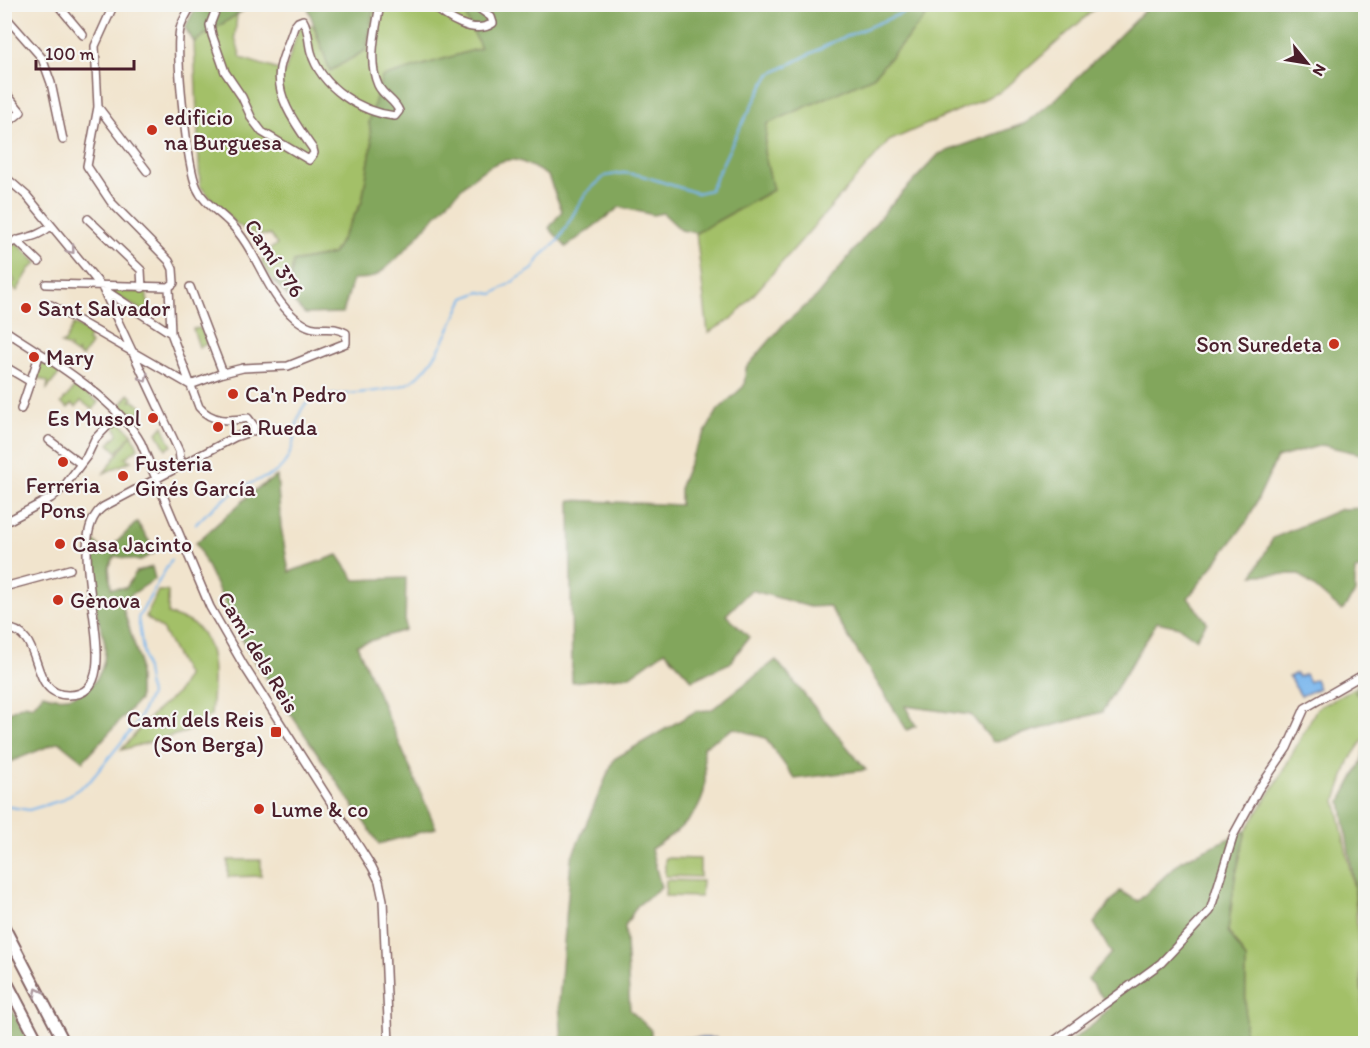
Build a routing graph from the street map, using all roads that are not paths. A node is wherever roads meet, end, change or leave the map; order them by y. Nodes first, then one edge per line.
1 (57, 4) edge
2 (114, 4) edge
3 (192, 4) edge
4 (218, 4) edge
5 (380, 4) edge
6 (432, 4) edge
7 (473, 4) edge
8 (4, 15) edge
9 (83, 34) dead end
10 (88, 45) dead end
11 (94, 58) junction
12 (4, 92) edge
13 (98, 107) junction
14 (4, 126) edge
15 (63, 140) dead end
16 (147, 171) dead end
17 (4, 176) edge
18 (88, 219) dead end
19 (51, 226) junction
20 (16, 240) junction
21 (4, 246) edge
22 (39, 262) dead end
23 (46, 285) dead end
24 (102, 287) junction
25 (169, 287) junction
26 (190, 287) dead end
27 (142, 288) junction
28 (51, 305) dead end
29 (4, 330) edge
30 (171, 333) junction
31 (130, 351) junction
32 (40, 353) junction
33 (4, 366) edge
34 (222, 373) junction
35 (31, 382) junction
36 (190, 386) junction
37 (21, 409) dead end
38 (119, 414) junction
39 (49, 440) dead end
40 (179, 451) junction
41 (81, 465) junction
42 (181, 466) junction
43 (164, 476) junction
44 (155, 480) junction
45 (1365, 502) edge
46 (1365, 510) edge
47 (4, 523) edge
48 (70, 569) dead end
49 (4, 587) edge
50 (4, 628) edge
51 (1365, 673) edge
52 (4, 927) edge
53 (4, 977) edge
54 (39, 1044) edge
55 (65, 1044) edge
56 (389, 1044) edge
57 (1050, 1044) edge

1 - 9 street
2 - 11 street
3 - 34 street, Camí 376
4 - 5 street
6 - 7 street
8 - 15 street
10 - 11 street
11 - 13 street
12 - 14 street
13 - 16 street
13 - 25 street
17 - 19 street
18 - 27 street
19 - 20 street
19 -> 24 street
20 - 21 street
20 - 22 street
23 - 24 street
24 - 27 street
24 - 30 street
24 - 31 street
25 - 27 street
25 - 30 street
26 - 34 street
28 - 31 street
29 - 32 street, Camí dels Reis
30 - 36 street
31 - 36 street
31 -> 40 street
32 - 35 street
32 - 38 street, Camí dels Reis
33 - 35 street
34 - 36 street, Camí 376
35 - 37 street
36 - 42 street
38 - 41 street
38 - 44 street, Camí dels Reis
39 - 41 street
40 - 42 street
40 - 43 street
41 - 47 street
42 - 43 street
43 - 44 street
44 - 50 street
44 - 56 street, Camí dels Reis
45 - 46 street
48 - 49 street
51 - 57 street
55 -> 52 highway
53 - 54 highway

